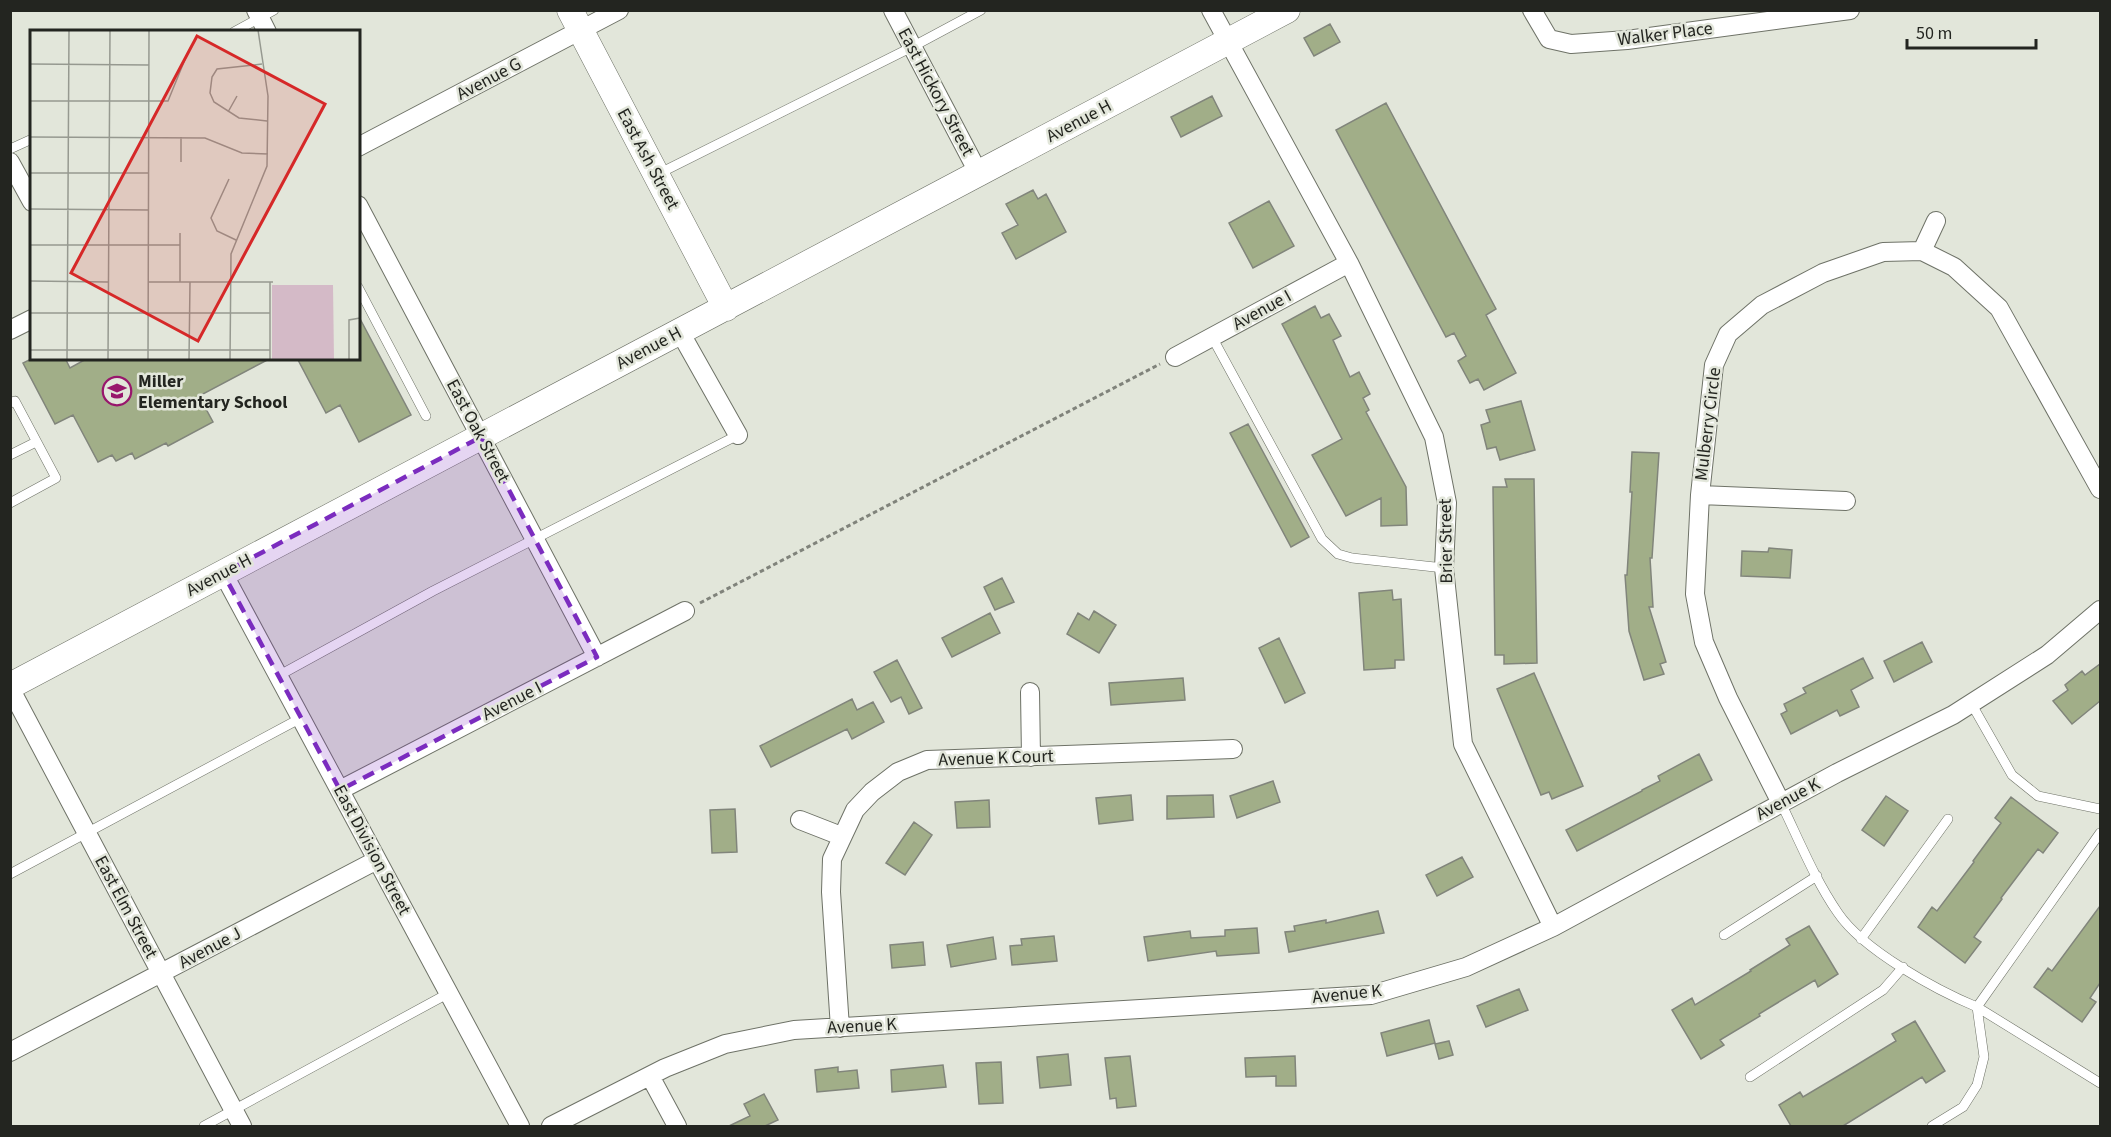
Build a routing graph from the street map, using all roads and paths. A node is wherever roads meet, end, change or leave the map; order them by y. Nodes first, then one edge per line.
1 (619, 10) edge
2 (893, 10) edge
3 (981, 10) edge
4 (1211, 10) edge
5 (1287, 10) edge
6 (1532, 10) edge
7 (1850, 10) edge
8 (264, 18) edge
9 (575, 21) edge
10 (238, 30) edge
11 (1229, 41) junction
12 (912, 47) junction
13 (30, 140) edge
14 (360, 146) edge
15 (10, 149) edge
16 (10, 162) edge
17 (979, 174) junction
18 (656, 175) junction
19 (30, 198) edge
20 (360, 209) edge
21 (1936, 221) dead end
22 (1922, 252) junction
23 (1349, 263) junction
24 (360, 291) edge
25 (726, 308) junction
26 (30, 320) edge
27 (10, 330) edge
28 (680, 332) junction
29 (1212, 337) junction
30 (1175, 357) joint
31 (10, 403) edge
32 (426, 416) dead end
33 (738, 435) joint
34 (481, 437) junction
35 (36, 442) junction
36 (10, 455) edge
37 (2100, 489) edge
38 (1700, 495) junction
39 (1846, 501) dead end
40 (10, 503) edge
41 (534, 538) junction
42 (1444, 568) junction
43 (223, 573) junction
44 (2100, 609) edge
45 (685, 611) joint
46 (597, 657) junction
47 (278, 676) junction
48 (10, 687) edge
49 (1030, 692) dead end
50 (1971, 703) junction
51 (301, 718) junction
52 (1233, 749) dead end
53 (1031, 757) junction
54 (340, 790) junction
55 (1781, 803) junction
56 (2100, 809) edge
57 (1948, 819) dead end
58 (800, 820) dead end
59 (87, 833) junction
60 (2100, 833) edge
61 (841, 836) junction
62 (377, 860) junction
63 (10, 874) edge
64 (1817, 876) junction
65 (1552, 927) junction
66 (1724, 935) dead end
67 (1861, 939) junction
68 (1902, 967) junction
69 (161, 973) junction
70 (449, 993) junction
71 (1977, 1007) junction
72 (840, 1028) junction
73 (10, 1052) edge
74 (650, 1076) junction
75 (1750, 1077) dead end
76 (2100, 1083) edge
77 (237, 1119) edge
78 (204, 1126) edge
79 (520, 1126) edge
80 (551, 1126) edge
81 (677, 1126) edge
82 (1932, 1126) edge

1 - 9 street, Avenue G
2 - 12 street, East Hickory Street
3 - 12 lane
4 - 11 street, Brier Street
5 - 11 street, Avenue H
6 - 7 street, Walker Place
8 - 10 lane
9 - 14 street, Avenue G
9 - 18 street, East Ash Street
11 - 17 street, Avenue H
11 - 23 street, Brier Street
12 - 17 street, East Hickory Street
12 - 18 lane
13 - 15 lane
16 - 19 street
17 - 25 street, Avenue H
18 - 25 street, East Ash Street
20 - 34 street, East Oak Street
21 - 22 street
22 - 37 street, Mulberry Circle
22 - 38 street, Mulberry Circle
23 - 29 street, Avenue I
23 - 42 street, Brier Street
24 - 32 lane
25 - 28 street, Avenue H
26 - 27 street
28 - 33 street
28 - 34 street, Avenue H
29 - 30 street, Avenue I
29 - 42 lane
30 - 45 path
31 - 35 lane
33 - 41 lane
34 - 41 street, East Oak Street
34 - 43 street, Avenue H
35 - 36 lane
35 - 40 lane
38 - 39 street
38 - 55 street, Mulberry Circle
41 - 46 street, East Oak Street
41 - 47 lane
42 - 65 street, Brier Street
43 - 47 street, East Division Street
43 - 48 street, Avenue H
44 - 50 street, Avenue K
45 - 46 street, Avenue I
46 - 54 street, Avenue I
47 - 51 street, East Division Street
48 - 59 street, East Elm Street
49 - 53 street
50 - 55 street, Avenue K
50 - 56 lane
51 - 54 street, East Division Street
51 - 59 lane
52 - 53 street, Avenue K Court
53 - 61 street, Avenue K Court
54 - 62 street, East Division Street
55 - 64 lane
55 - 65 street, Avenue K
57 - 67 lane
58 - 61 street
59 - 63 lane
59 - 69 street, East Elm Street
60 - 71 lane
61 - 72 street, Avenue K Court
62 - 69 street, Avenue J
62 - 70 street, East Division Street
64 - 66 lane
64 - 67 lane
65 - 72 street, Avenue K
67 - 68 lane
68 - 71 lane
68 - 75 lane
69 - 73 street, Avenue J
69 - 77 street, East Elm Street
70 - 77 lane
70 - 79 street, East Division Street
71 - 76 lane
71 - 82 lane
72 - 74 street, Avenue K
74 - 80 street, Avenue K
74 - 81 street
77 - 78 lane

